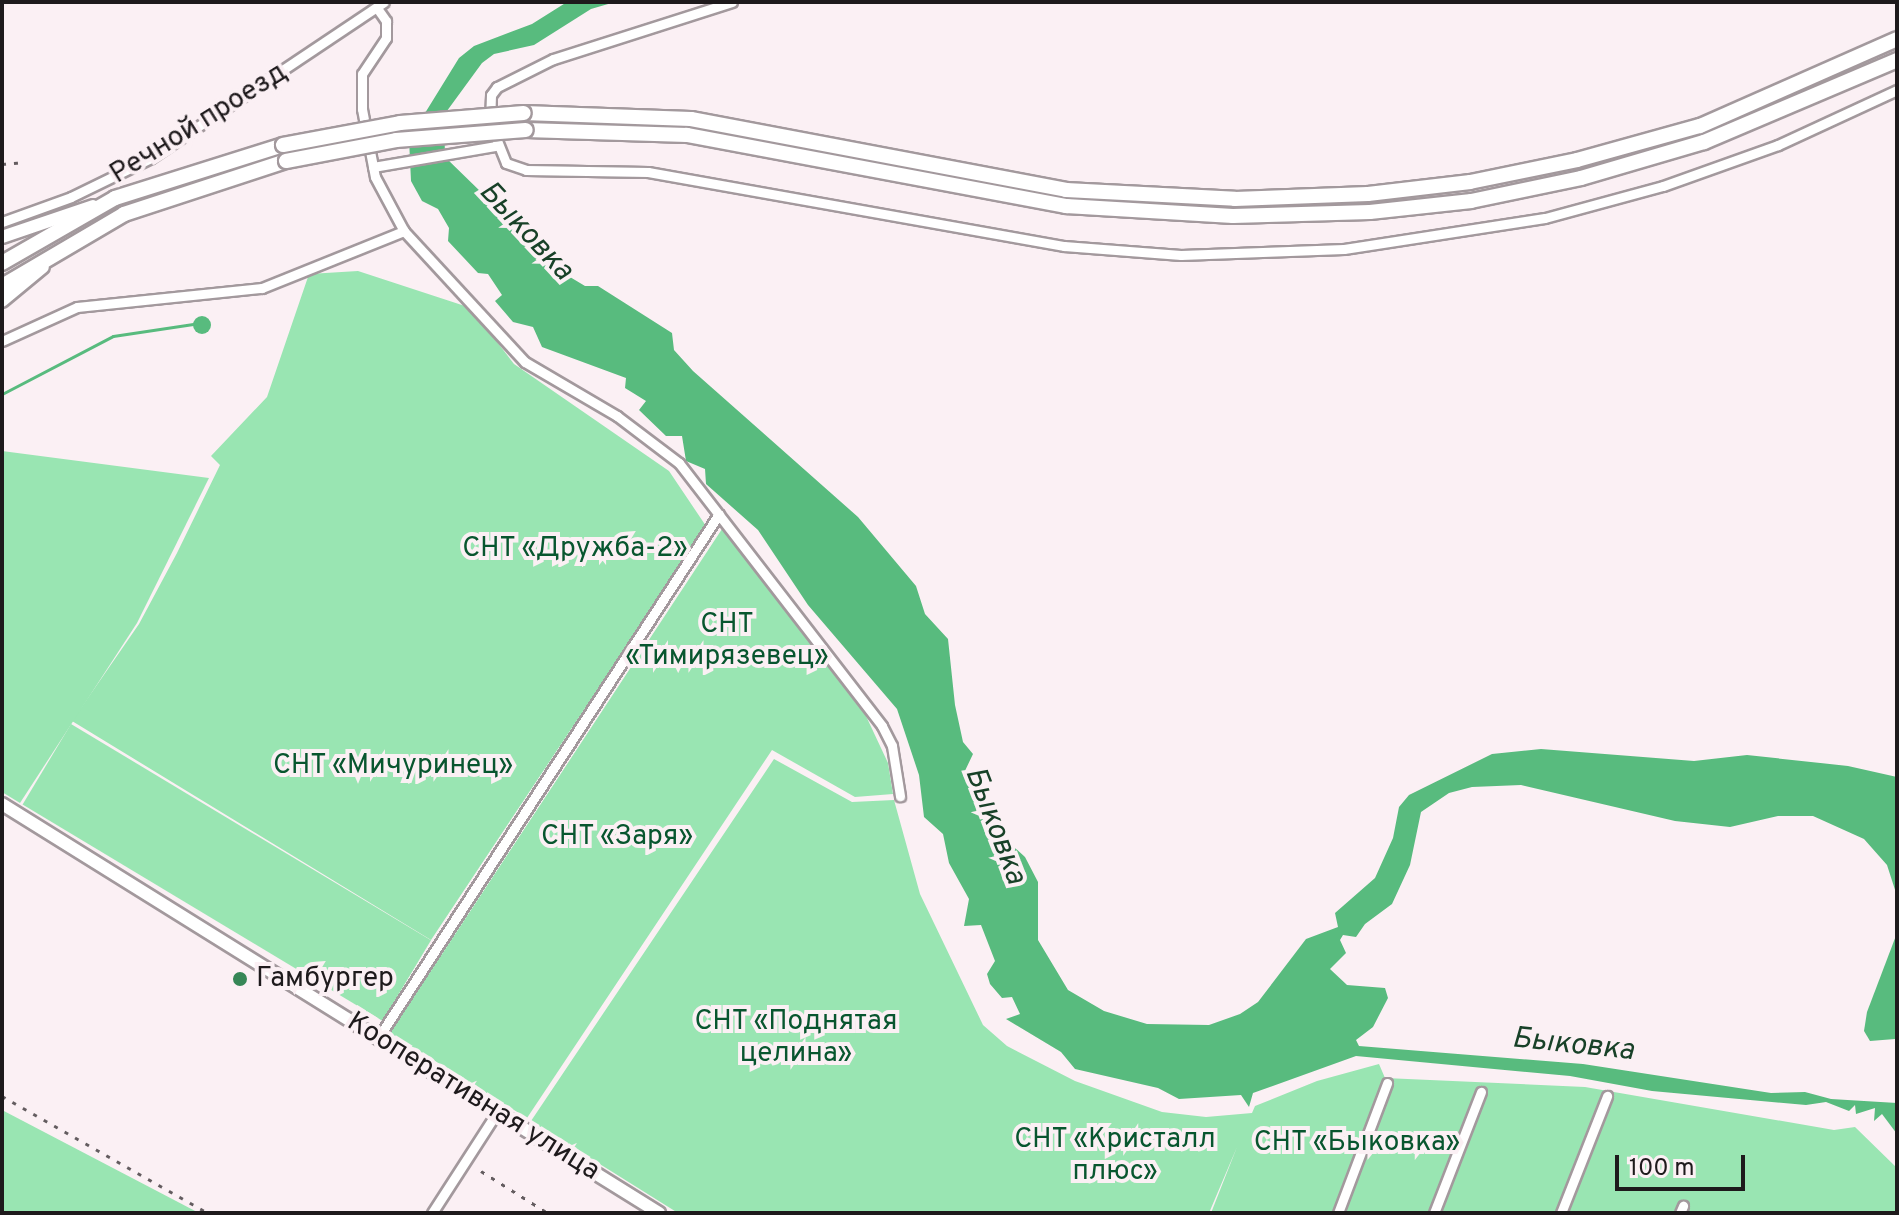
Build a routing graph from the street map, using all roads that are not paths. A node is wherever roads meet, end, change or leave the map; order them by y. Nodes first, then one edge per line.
1 (732, 2) edge
2 (380, 5) edge
3 (1897, 39) edge
4 (1897, 60) edge
5 (1897, 90) edge
6 (496, 146) junction
7 (373, 167) junction
8 (115, 198) junction
9 (140, 208) junction
10 (2, 222) edge
11 (404, 231) junction
12 (2, 237) edge
13 (2, 263) edge
14 (2, 286) edge
15 (2, 301) edge
16 (2, 341) edge
17 (719, 514) junction
18 (900, 796) dead end
19 (2, 804) edge
20 (378, 1038) junction
21 (1387, 1083) dead end
22 (1481, 1092) dead end
23 (1607, 1096) dead end
24 (497, 1112) junction
25 (432, 1213) edge
26 (659, 1213) edge
27 (1338, 1213) edge
28 (1434, 1213) edge
29 (1561, 1213) edge

1 - 6 street
2 - 7 street
2 - 10 street, Речной проезд
3 - 8 main road, bridge
4 - 9 main road, bridge
5 - 6 street
6 - 7 street
7 - 11 street
8 - 12 main road
8 - 13 main road
9 - 14 main road
9 - 15 main road
11 - 16 street
11 - 17 street
17 - 18 street
17 - 20 street
19 - 20 main road, Кооперативная улица
20 - 24 main road, Кооперативная улица
21 - 27 street
22 - 28 street
23 - 29 street
24 - 25 street
24 - 26 main road, Кооперативная улица

